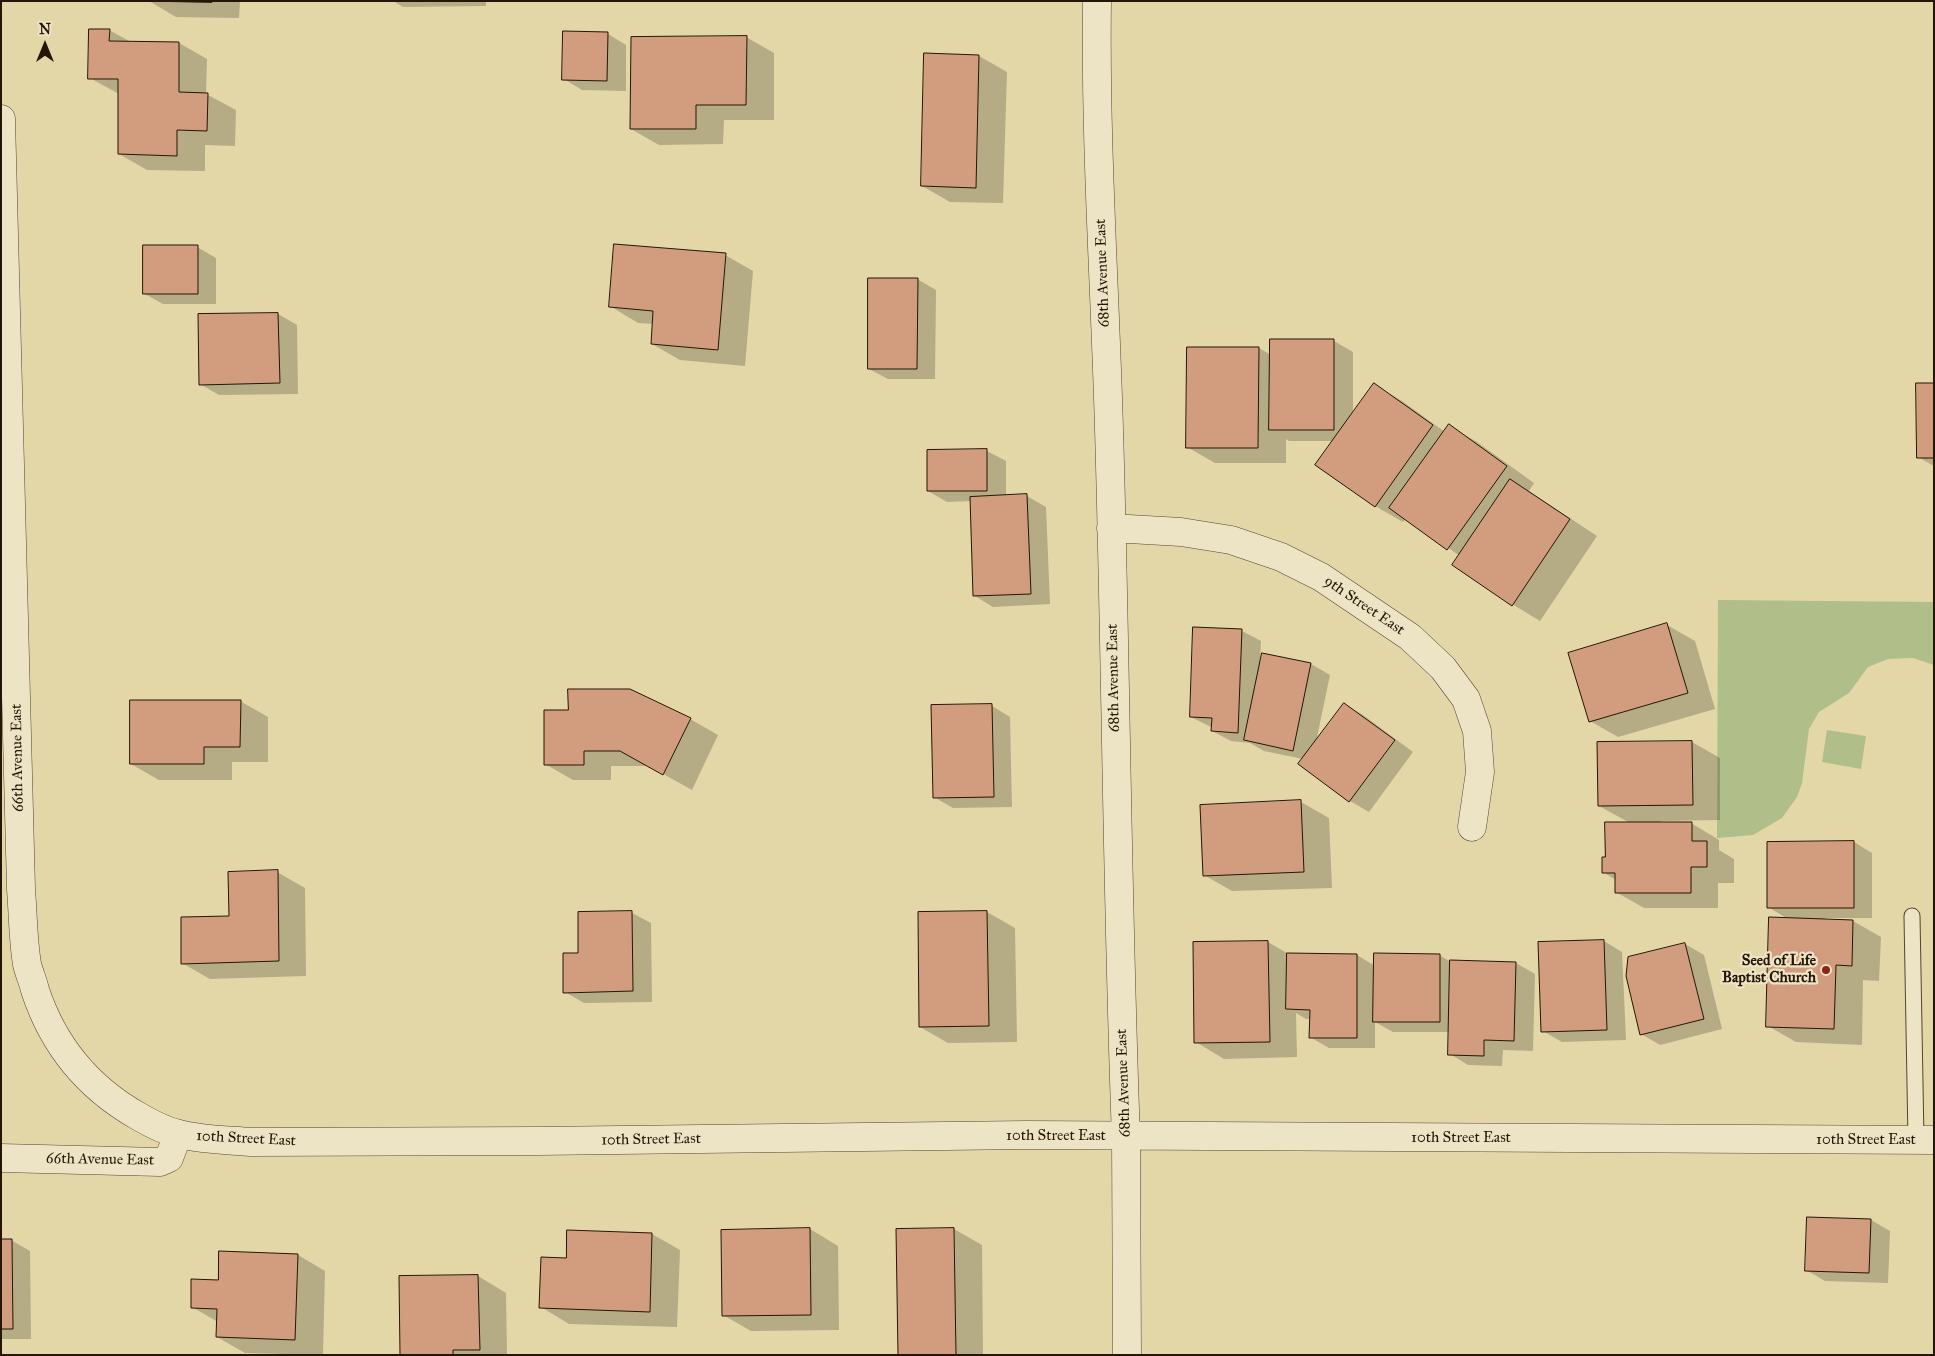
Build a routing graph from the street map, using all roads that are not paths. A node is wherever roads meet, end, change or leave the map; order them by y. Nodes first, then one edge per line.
1 (1097, 1) edge
2 (1, 119) edge
3 (1111, 528) junction
4 (1472, 827) dead end
5 (1912, 916) dead end
6 (178, 1134) junction
7 (1126, 1137) junction
8 (1925, 1140) edge
9 (1, 1158) edge
10 (1127, 1355) edge

1 - 3 street, 68th Avenue East
2 - 6 street, 66th Avenue East
3 - 4 street, 9th Street East
3 - 7 street, 68th Avenue East
5 - 8 lane
6 - 7 street, 10th Street East
6 - 9 street, 66th Avenue East
7 - 8 street, 10th Street East
7 - 10 street, 68th Avenue East

